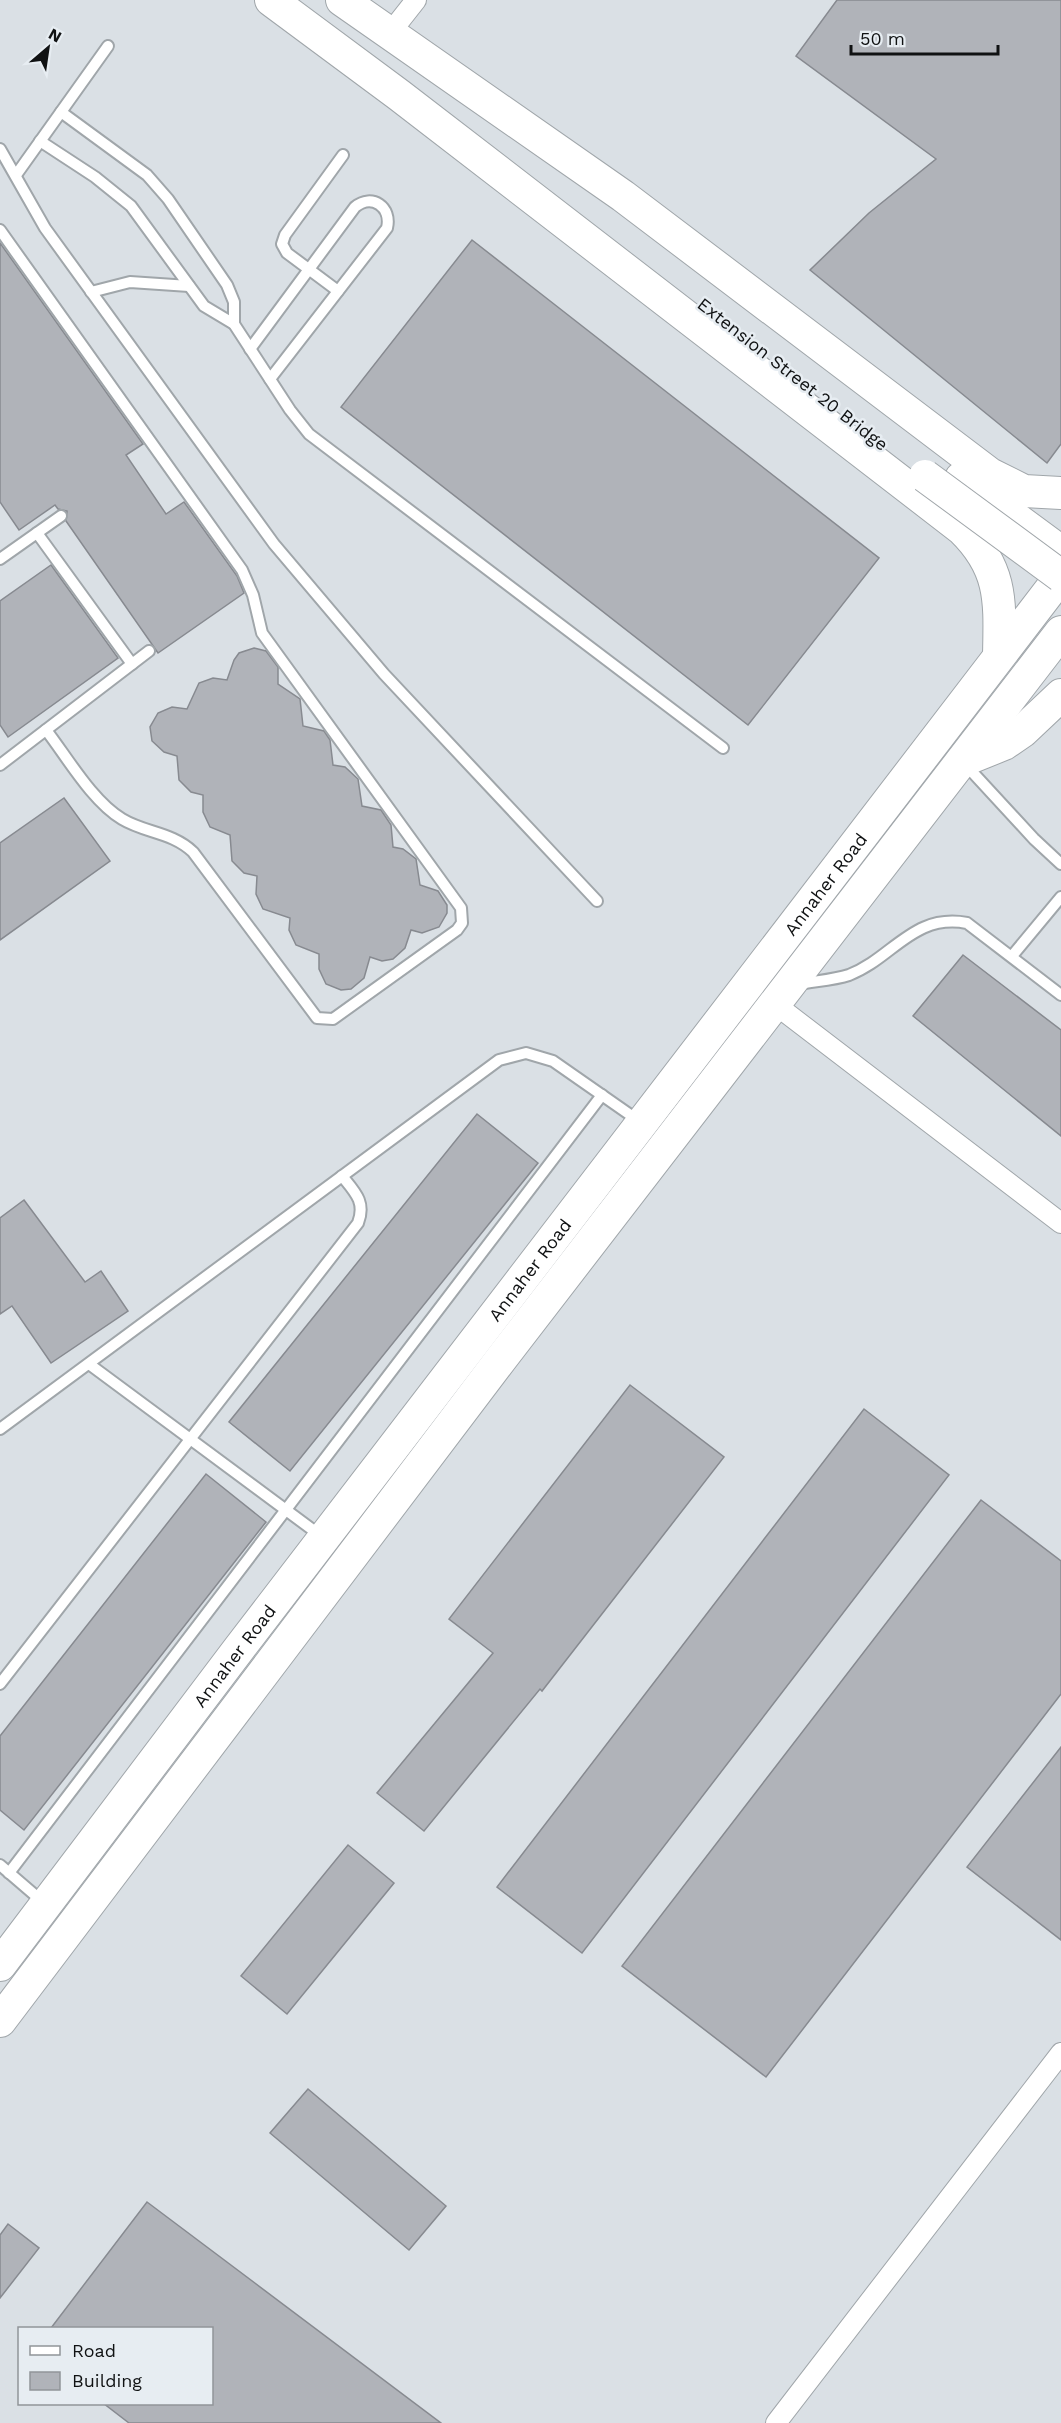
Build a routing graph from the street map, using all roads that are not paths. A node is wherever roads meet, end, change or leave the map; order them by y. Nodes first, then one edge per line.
1 (271, 0) edge
2 (342, 0) edge
3 (416, 0) edge
4 (390, 33) junction
5 (108, 45) dead end
6 (353, 61) junction
7 (61, 112) junction
8 (40, 141) junction
9 (0, 148) edge
10 (555, 148) junction
11 (343, 155) dead end
12 (16, 175) junction
13 (518, 187) junction
14 (0, 230) edge
15 (309, 269) junction
16 (189, 286) junction
17 (338, 291) junction
18 (91, 292) junction
19 (234, 324) junction
20 (250, 349) junction
21 (270, 379) junction
22 (931, 468) junction
23 (1061, 493) edge
24 (61, 516) dead end
25 (37, 533) junction
26 (1061, 552) edge
27 (0, 559) edge
28 (1061, 576) edge
29 (1061, 632) edge
30 (149, 651) dead end
31 (999, 656) junction
32 (132, 664) junction
33 (1061, 695) edge
34 (46, 730) junction
35 (723, 748) dead end
36 (962, 761) junction
37 (0, 765) edge
38 (1061, 864) edge
39 (1061, 897) edge
40 (597, 901) dead end
41 (1012, 956) junction
42 (783, 995) junction
43 (1061, 995) edge
44 (602, 1095) junction
45 (641, 1122) junction
46 (342, 1176) junction
47 (1061, 1223) edge
48 (89, 1364) junction
49 (0, 1429) edge
50 (190, 1439) junction
51 (286, 1510) junction
52 (324, 1538) junction
53 (0, 1684) edge
54 (0, 1865) edge
55 (9, 1873) junction
56 (46, 1904) junction
57 (0, 1965) edge
58 (4, 2009) edge
59 (1061, 2053) edge
60 (776, 2423) edge

1 - 6 main road
2 - 4 main road
3 - 4 street
4 - 6 main road
4 - 10 main road
5 - 7 lane
6 - 13 main road
7 - 8 lane
7 - 19 lane
8 - 12 lane
8 - 16 lane
9 - 12 lane
10 - 22 main road, Extension Street 20 Bridge
10 - 23 main road
11 - 15 lane
12 - 18 lane
13 - 22 main road, Extension Street 20 Bridge
13 - 31 main road
14 - 34 lane
15 - 17 lane
15 - 17 lane
15 - 20 lane
16 - 18 lane
16 - 19 lane
17 - 21 lane
18 - 40 lane
19 - 20 lane
20 - 21 lane
21 - 35 lane
22 - 26 main road, Extension Street 20 Bridge
22 - 28 main road, Extension Street 20 Bridge, bridge
24 - 25 lane
25 - 27 lane
25 - 32 lane
28 - 31 main road, Annaher Road
29 - 36 main road, Annaher Road
30 - 32 lane
31 - 45 main road, Annaher Road
32 - 34 lane
33 - 36 main road
34 - 37 lane
36 - 38 lane
36 - 42 main road, Annaher Road
39 - 41 lane
41 - 42 lane
41 - 43 lane
42 - 47 street
42 - 58 main road, Annaher Road
44 - 45 lane
44 - 46 lane
44 - 51 lane
45 - 52 main road, Annaher Road
46 - 48 lane
46 - 50 lane
48 - 49 lane
48 - 50 lane
50 - 51 lane
50 - 53 lane
51 - 52 lane
51 - 55 lane
52 - 56 main road, Annaher Road
54 - 55 lane
55 - 56 lane
56 - 57 main road, Annaher Road
59 - 60 street

